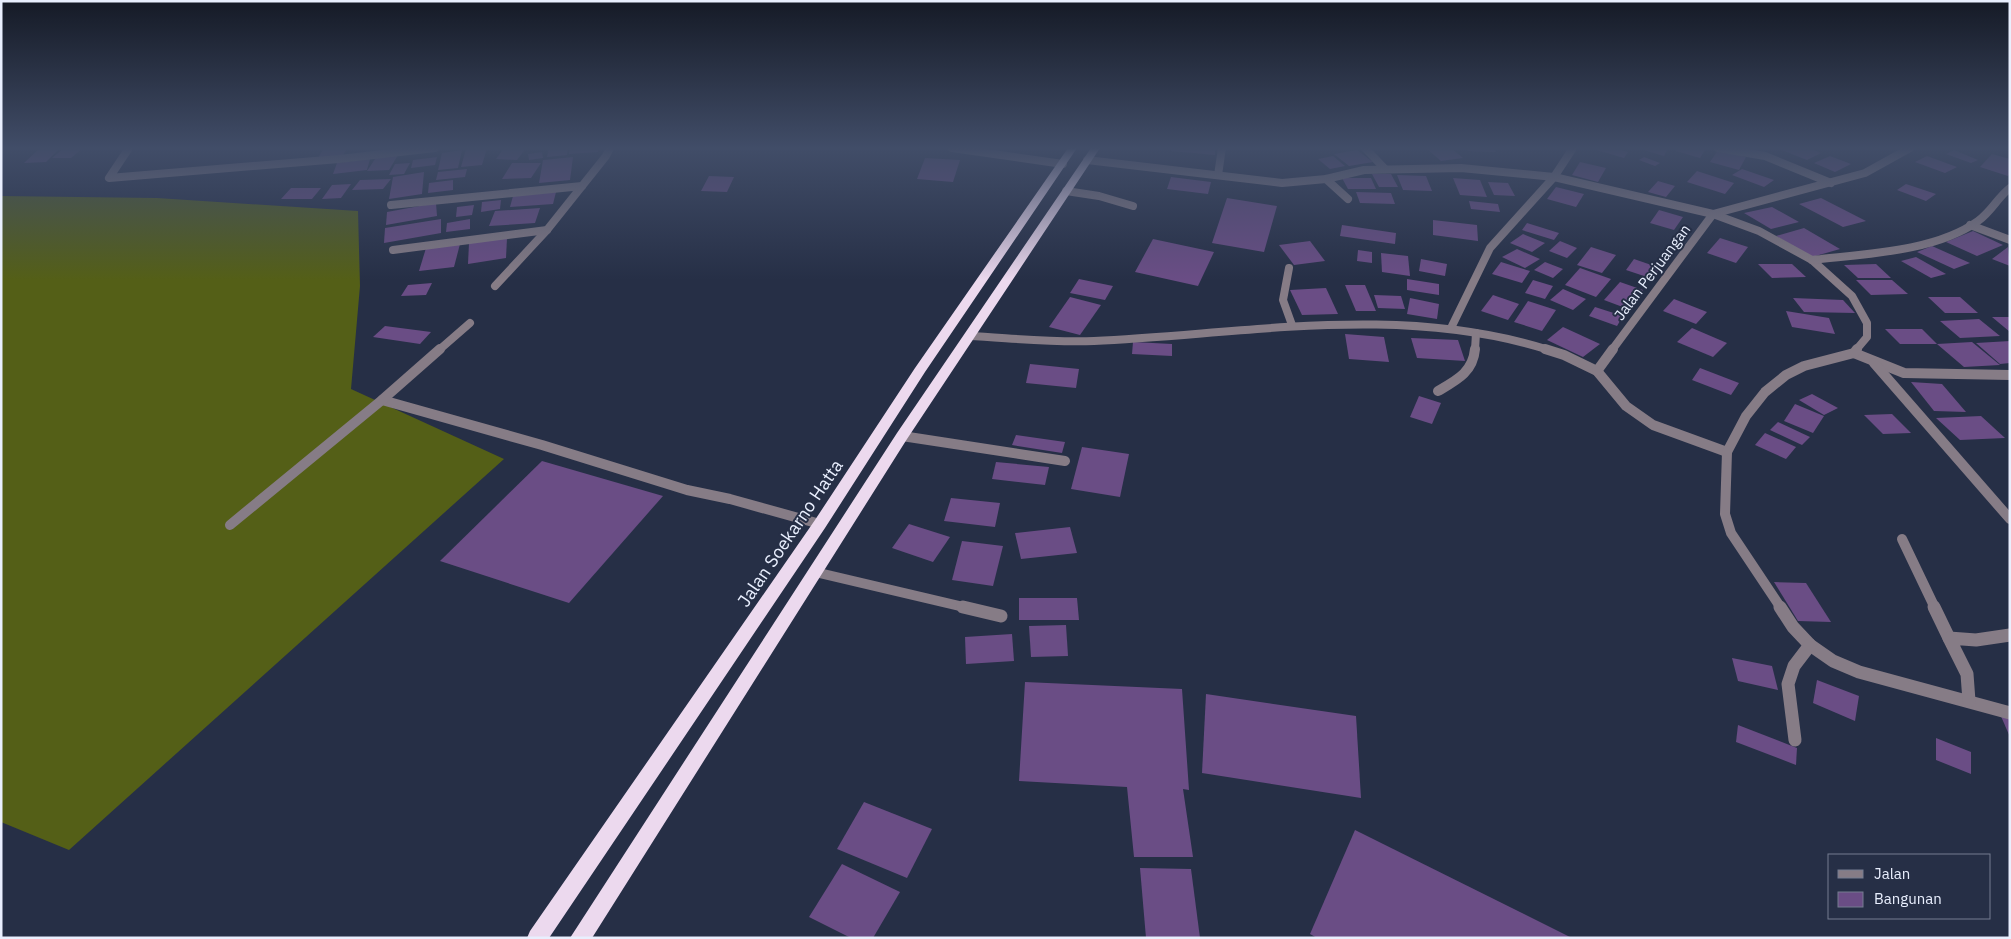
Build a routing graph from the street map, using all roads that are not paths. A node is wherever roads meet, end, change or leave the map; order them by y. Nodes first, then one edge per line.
1 (1066, 191) edge
2 (523, 192) edge
3 (577, 192) edge
4 (1044, 192) edge
5 (1071, 192) edge
6 (1340, 192) edge
7 (1541, 192) edge
8 (1618, 192) edge
9 (1797, 192) edge
10 (2006, 192) edge
11 (1348, 199) dead end
12 (391, 205) dead end
13 (1132, 206) dead end
14 (1713, 214) junction
15 (1970, 225) junction
16 (547, 230) junction
17 (2010, 240) edge
18 (393, 250) dead end
19 (1812, 260) junction
20 (1289, 268) dead end
21 (495, 286) dead end
22 (470, 324) dead end
23 (1292, 325) junction
24 (1451, 328) junction
25 (1476, 333) junction
26 (969, 336) junction
27 (1854, 353) junction
28 (1874, 363) junction
29 (1596, 371) junction
30 (2010, 375) edge
31 (1438, 391) dead end
32 (382, 400) junction
33 (902, 436) junction
34 (1727, 452) junction
35 (1065, 461) dead end
36 (2010, 518) edge
37 (820, 524) junction
38 (230, 525) dead end
39 (1902, 539) dead end
40 (815, 572) junction
41 (1001, 616) dead end
42 (2010, 635) edge
43 (1949, 638) junction
44 (1810, 646) junction
45 (1970, 701) junction
46 (2010, 712) edge
47 (1795, 740) dead end
48 (536, 938) edge
49 (580, 938) edge

1 - 26 highway
2 - 12 street
3 - 16 street
4 - 37 highway, Jalan Soekarno Hatta
5 - 13 street
6 - 11 street
7 - 24 street
8 - 14 street
9 - 14 street, Jalan Perjuangan
10 - 15 street
14 - 19 street
14 - 29 street, Jalan Perjuangan
15 - 17 street
15 - 19 street
16 - 18 street
16 - 21 street
19 - 27 street
20 - 23 street
22 - 32 street
23 - 24 street
23 - 26 street
24 - 25 street
25 - 29 street
25 - 31 street
26 - 33 highway
27 - 28 street
27 - 34 street
28 - 30 street
28 - 36 street
29 - 34 street
32 - 37 street
32 - 38 street
33 - 35 street
33 - 40 highway
34 - 44 street
37 - 48 highway, Jalan Soekarno Hatta
39 - 43 street
40 - 41 street
40 - 49 highway
42 - 43 street
43 - 45 street
44 - 45 street
44 - 47 street
45 - 46 street

